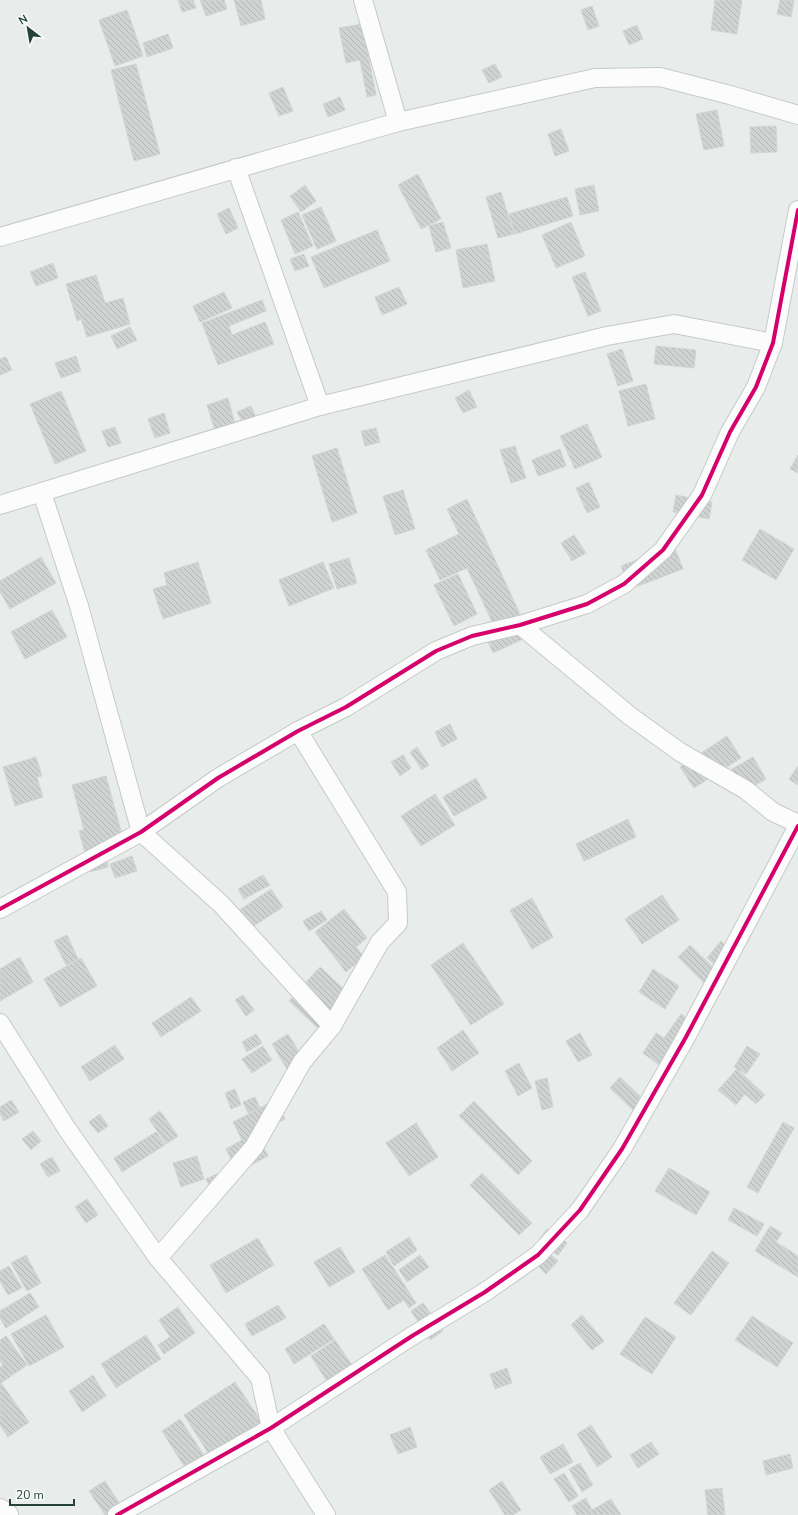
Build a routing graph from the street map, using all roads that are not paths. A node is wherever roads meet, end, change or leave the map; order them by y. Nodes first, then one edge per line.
1 (363, 0) edge
2 (798, 115) edge
3 (398, 122) junction
4 (236, 168) junction
5 (798, 210) edge
6 (0, 237) edge
7 (773, 343) junction
8 (320, 406) junction
9 (42, 493) junction
10 (0, 505) edge
11 (520, 625) junction
12 (298, 731) junction
13 (798, 825) edge
14 (141, 832) junction
15 (0, 909) edge
16 (0, 1024) edge
17 (332, 1026) junction
18 (158, 1258) junction
19 (270, 1428) junction
20 (0, 1510) edge
21 (7, 1515) edge
22 (117, 1515) edge
23 (326, 1515) edge

1 - 3 street
2 - 3 street
3 - 4 street
4 - 6 street
4 - 8 street
5 - 7 street
7 - 8 street
7 - 11 street
8 - 9 street
9 - 10 street
9 - 14 street
11 - 12 street
11 - 13 street
12 - 14 street
12 - 17 street
13 - 19 street
14 - 15 street
14 - 17 street
16 - 18 street
17 - 18 street
18 - 19 street
19 - 22 street
19 - 23 street
20 - 21 street

